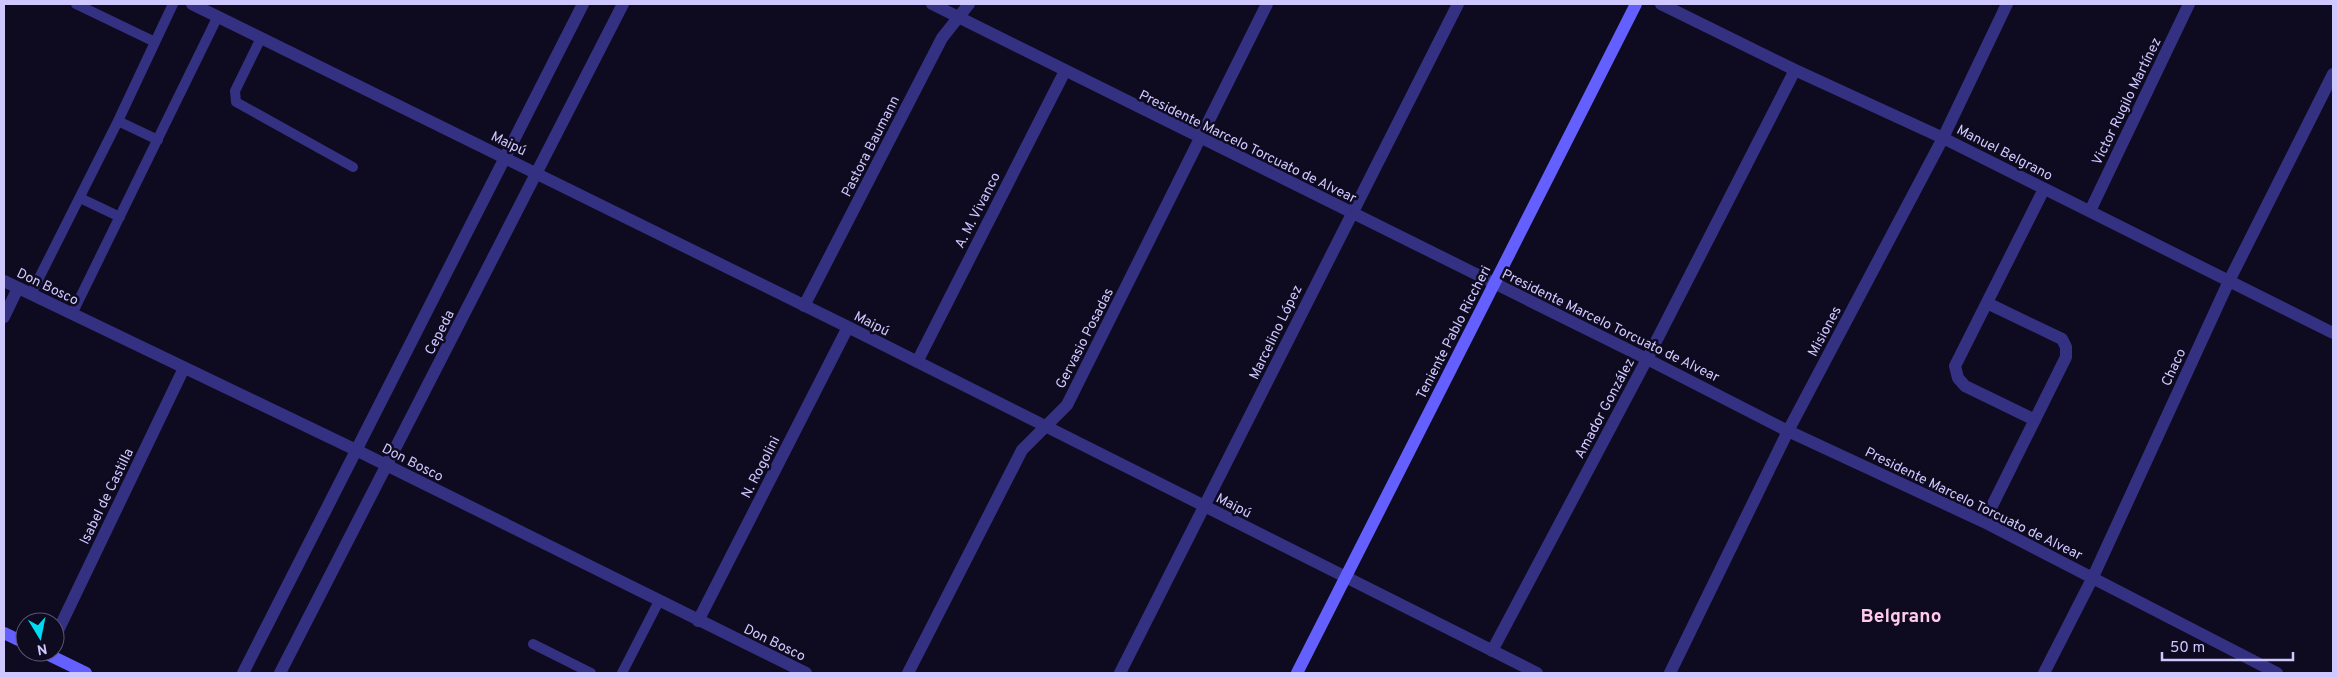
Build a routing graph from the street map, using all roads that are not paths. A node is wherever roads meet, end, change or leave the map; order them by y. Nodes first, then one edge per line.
1 (76, 4) edge
2 (173, 4) edge
3 (583, 4) edge
4 (623, 4) edge
5 (932, 4) edge
6 (969, 4) edge
7 (1267, 4) edge
8 (1458, 4) edge
9 (1636, 4) edge
10 (1661, 4) edge
11 (2007, 4) edge
12 (2189, 4) edge
13 (195, 5) edge
14 (218, 16) junction
15 (959, 18) junction
16 (261, 38) junction
17 (155, 42) junction
18 (1794, 70) junction
19 (1065, 71) junction
20 (2333, 74) edge
21 (118, 121) junction
22 (1200, 138) junction
23 (1943, 138) junction
24 (158, 140) junction
25 (503, 158) junction
26 (352, 167) dead end
27 (537, 173) junction
28 (2044, 189) junction
29 (80, 198) junction
30 (2090, 211) junction
31 (1351, 214) junction
32 (120, 217) junction
33 (4, 281) edge
34 (2229, 281) junction
35 (1494, 284) junction
36 (18, 288) junction
37 (31, 294) junction
38 (1987, 303) junction
39 (804, 306) junction
40 (72, 314) junction
41 (4, 317) edge
42 (848, 327) junction
43 (2333, 333) edge
44 (1647, 359) junction
45 (917, 362) junction
46 (184, 368) junction
47 (2035, 420) junction
48 (1045, 428) junction
49 (1788, 431) junction
50 (356, 450) junction
51 (388, 466) junction
52 (1205, 508) junction
53 (1984, 522) junction
54 (2093, 577) junction
55 (1345, 578) junction
56 (659, 601) junction
57 (65, 616) edge
58 (698, 621) junction
59 (533, 644) dead end
60 (1492, 651) junction
61 (64, 662) edge
62 (86, 673) edge
63 (242, 673) edge
64 (280, 673) edge
65 (591, 673) edge
66 (622, 673) edge
67 (806, 673) edge
68 (908, 673) edge
69 (1120, 673) edge
70 (1297, 673) edge
71 (1537, 673) edge
72 (1670, 673) edge
73 (2044, 673) edge
74 (2277, 673) edge

1 - 17 lane
2 - 17 lane
3 - 25 street, Cepeda
4 - 27 street, Cepeda
5 - 15 street, Presidente Marcelo Torcuato de Alvear
6 - 15 street, Pastora Baumann
7 - 22 street, Gervasio Posadas
8 - 31 street, Marcelino López
9 - 35 street, Teniente Pablo Riccheri
10 - 18 street, Manuel Belgrano
11 - 23 street, Misiones
12 - 30 street, Victor Rugilo Martínez
13 - 14 street, Maipú
14 - 16 street, Maipú
14 - 24 lane
15 - 19 street, Presidente Marcelo Torcuato de Alvear
15 - 39 street, Pastora Baumann
16 - 25 street, Maipú
16 - 26 lane
17 - 21 lane
18 - 23 street, Manuel Belgrano
18 - 44 street, Amador González
19 - 22 street, Presidente Marcelo Torcuato de Alvear
19 - 45 street, A. M. Vivanco
20 - 34 street, Chaco
21 - 24 lane
21 - 29 lane
22 - 31 street, Presidente Marcelo Torcuato de Alvear
22 - 48 street, Gervasio Posadas
23 - 28 street, Manuel Belgrano
23 - 49 street, Misiones
24 - 32 lane
25 - 27 street, Maipú
25 - 50 street, Cepeda
27 - 39 street, Maipú
27 - 51 street, Cepeda
28 - 30 street, Manuel Belgrano
28 - 38 street
29 - 32 lane
29 - 37 lane
30 - 34 street, Manuel Belgrano
31 - 35 street, Presidente Marcelo Torcuato de Alvear
31 - 52 street, Marcelino López
32 - 40 lane
33 - 36 street, Don Bosco
34 - 43 street, Manuel Belgrano
34 - 54 street, Chaco
35 - 44 street, Presidente Marcelo Torcuato de Alvear
35 - 55 street, Teniente Pablo Riccheri
36 - 37 street, Don Bosco
36 - 41 street
37 - 40 street, Don Bosco
38 - 47 street
38 - 47 street
39 - 42 street, Maipú
40 - 46 street, Don Bosco
42 - 45 street, Maipú
42 - 58 street, N. Rogolini
44 - 49 street, Presidente Marcelo Torcuato de Alvear
44 - 60 street, Amador González
45 - 48 street, Maipú
46 - 50 street, Don Bosco
46 - 57 street, Isabel de Castilla
47 - 53 street
48 - 52 street, Maipú
48 - 68 street, Gervasio Posadas
49 - 53 street, Presidente Marcelo Torcuato de Alvear
49 - 72 street, Misiones
50 - 51 street, Don Bosco
50 - 63 street, Cepeda
51 - 56 street, Don Bosco
51 - 64 street, Cepeda
52 - 55 street, Maipú
52 - 69 street, Marcelino López
53 - 54 street, Presidente Marcelo Torcuato de Alvear
54 - 73 street, Chaco
54 - 74 street, Presidente Marcelo Torcuato de Alvear
55 - 60 street, Maipú
55 - 70 street, Teniente Pablo Riccheri
56 - 58 street, Don Bosco
56 - 66 lane
58 - 67 street, Don Bosco
59 - 65 lane
60 - 71 street, Maipú
61 - 62 street

